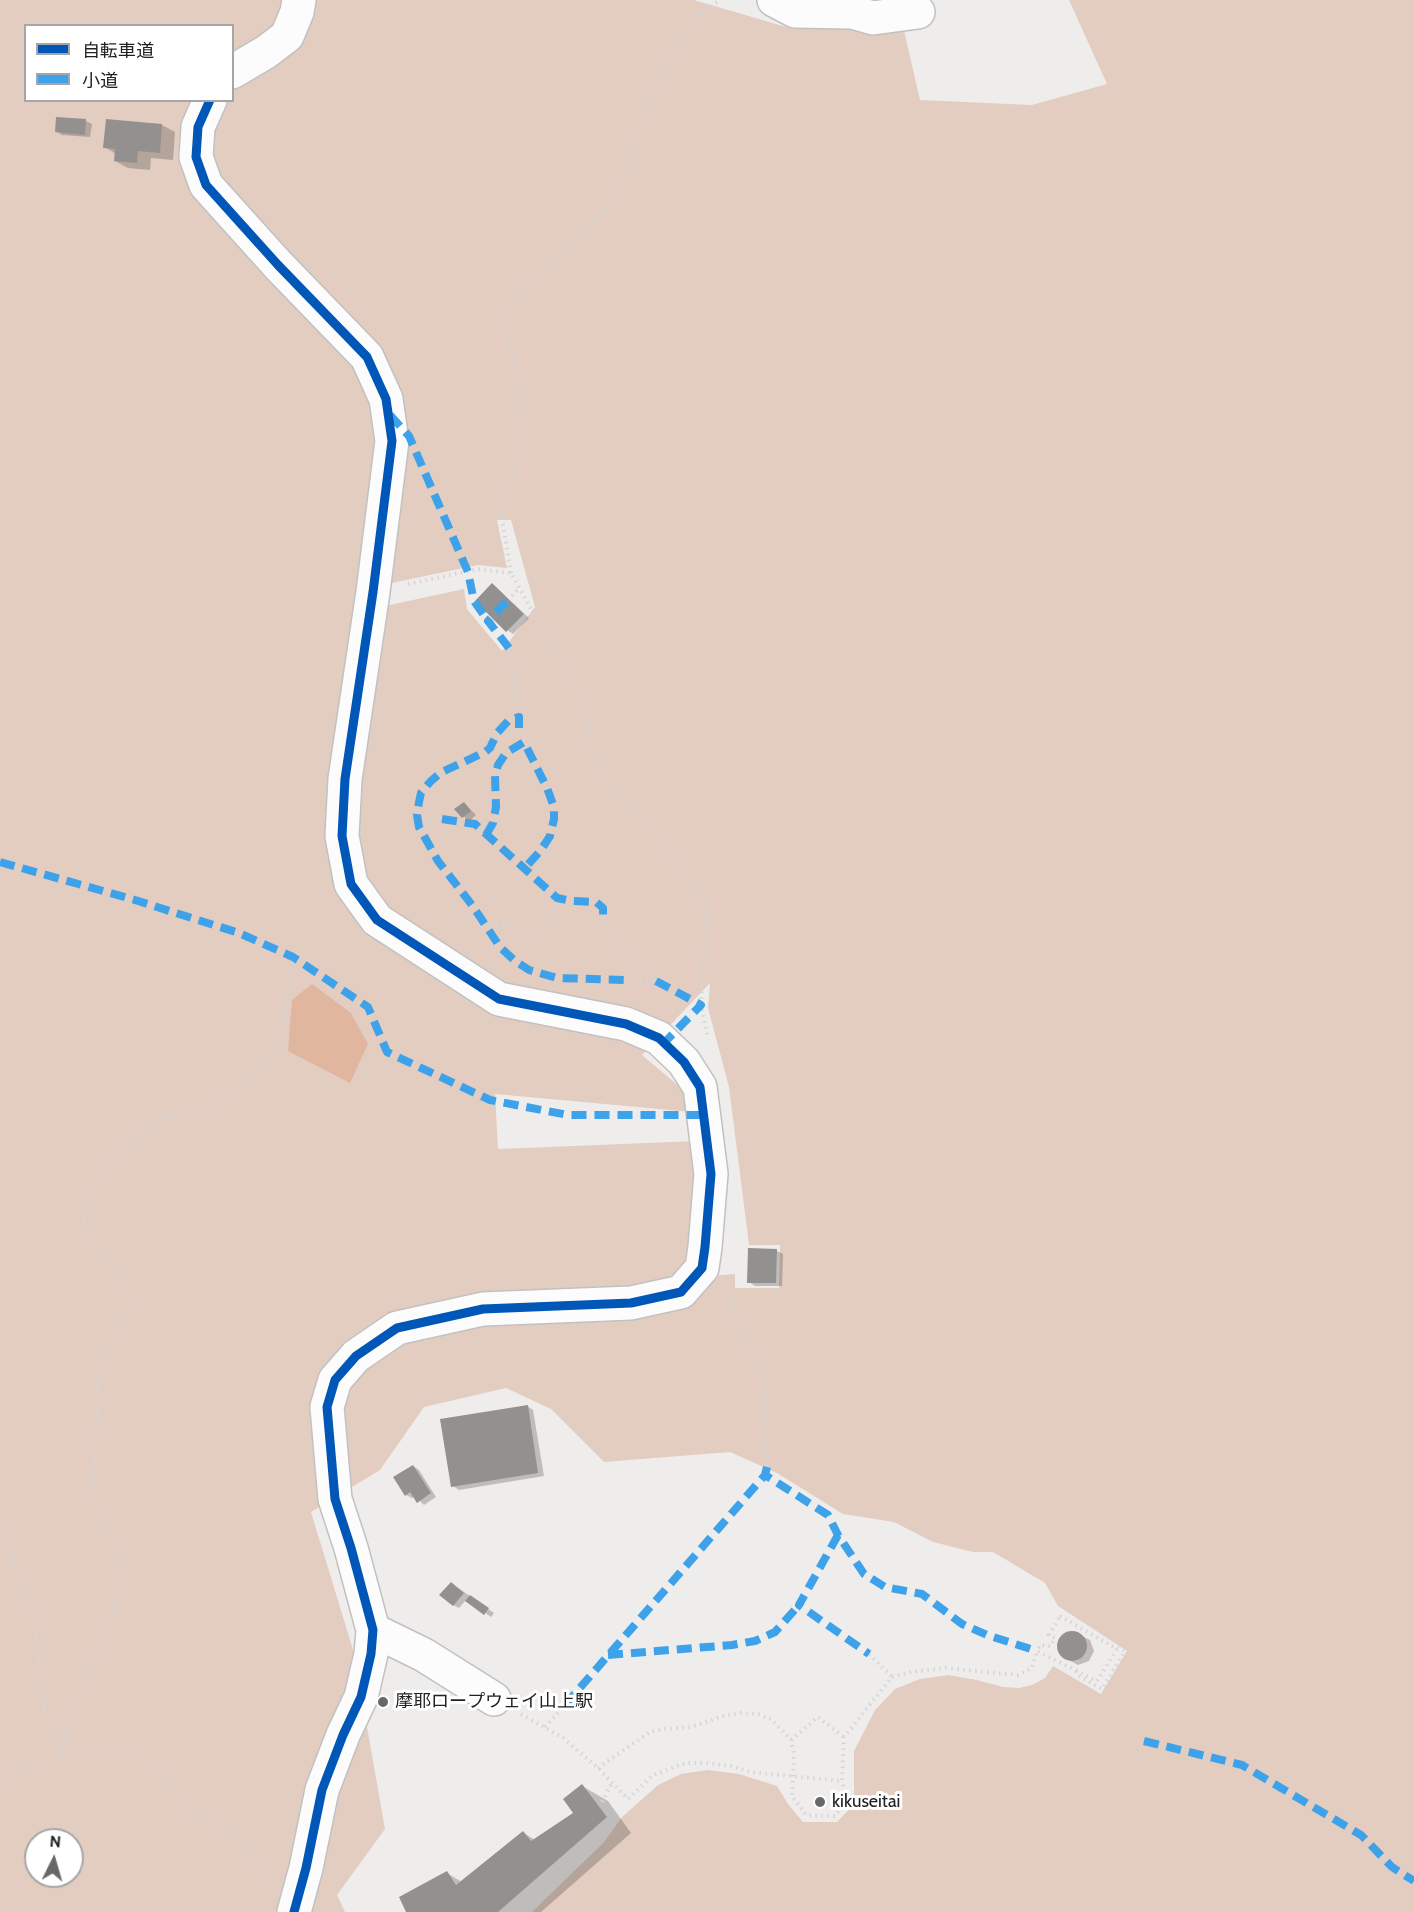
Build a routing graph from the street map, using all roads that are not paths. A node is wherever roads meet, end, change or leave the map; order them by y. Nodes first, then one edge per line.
1 (299, 0) edge
2 (774, 0) edge
3 (918, 12) dead end
4 (234, 71) edge
5 (209, 102) edge
6 (373, 1630) junction
7 (494, 1699) road end
8 (282, 1901) edge

1 - 4 street
2 - 3 street
5 - 6 street
6 - 7 street
6 - 8 street

